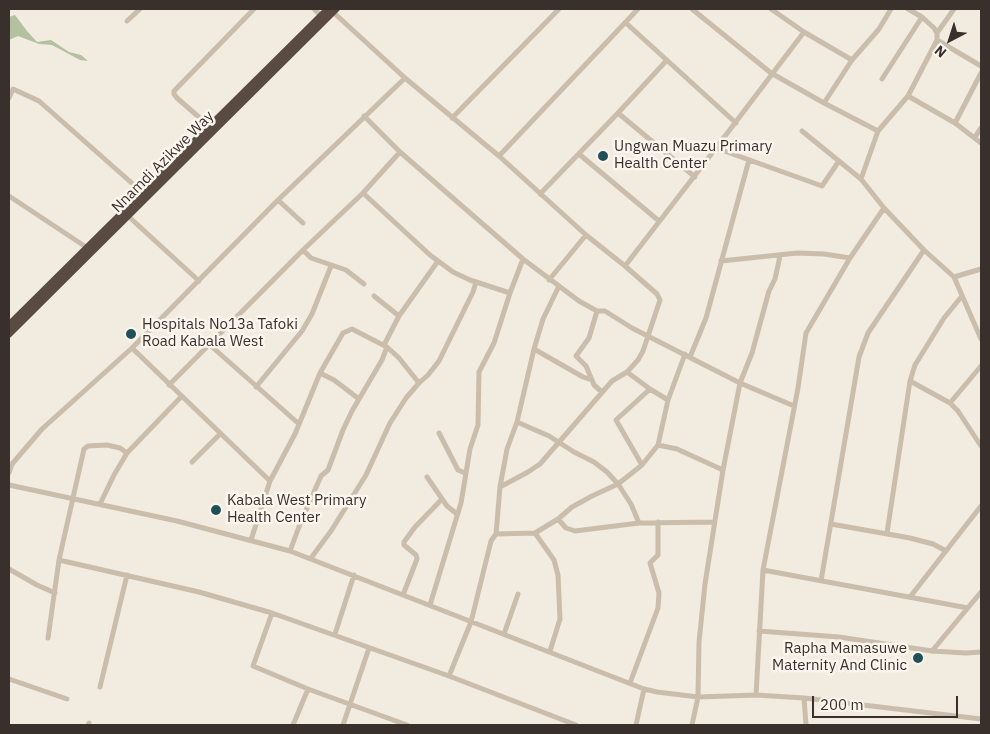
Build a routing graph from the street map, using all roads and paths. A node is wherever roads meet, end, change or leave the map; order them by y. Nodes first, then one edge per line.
1 (140, 9) edge
2 (254, 9) edge
3 (314, 9) edge
4 (559, 9) edge
5 (638, 9) edge
6 (692, 9) edge
7 (772, 9) edge
8 (891, 9) edge
9 (908, 9) edge
10 (954, 9) edge
11 (332, 10) edge
12 (320, 16) junction
13 (922, 17) junction
14 (128, 21) dead end
15 (626, 23) junction
16 (804, 32) junction
17 (937, 33) junction
18 (937, 40) junction
19 (668, 60) junction
20 (852, 60) junction
21 (981, 66) edge
22 (771, 73) junction
23 (981, 73) edge
24 (405, 78) junction
25 (882, 79) dead end
26 (908, 96) junction
27 (9, 98) edge
28 (824, 103) junction
29 (618, 113) junction
30 (364, 116) junction
31 (452, 118) junction
32 (736, 123) junction
33 (955, 123) junction
34 (209, 126) junction
35 (981, 128) edge
36 (878, 130) junction
37 (802, 131) dead end
38 (975, 137) junction
39 (981, 143) edge
40 (716, 148) junction
41 (400, 152) junction
42 (579, 154) junction
43 (499, 156) junction
44 (749, 160) junction
45 (839, 161) junction
46 (695, 177) junction
47 (861, 179) junction
48 (143, 193) junction
49 (363, 193) junction
50 (540, 194) junction
51 (9, 196) edge
52 (278, 200) junction
53 (884, 208) junction
54 (128, 216) junction
55 (659, 221) junction
56 (303, 223) dead end
57 (586, 235) junction
58 (86, 247) junction
59 (303, 250) junction
60 (924, 250) junction
61 (780, 256) junction
62 (850, 258) junction
63 (523, 259) junction
64 (438, 261) junction
65 (721, 261) junction
66 (331, 266) junction
67 (625, 266) junction
68 (981, 269) edge
69 (954, 277) junction
70 (549, 280) junction
71 (199, 281) junction
72 (476, 282) junction
73 (364, 284) dead end
74 (559, 286) junction
75 (510, 293) junction
76 (374, 296) dead end
77 (962, 296) junction
78 (597, 311) junction
79 (399, 316) junction
80 (9, 325) edge
81 (9, 334) edge
82 (649, 336) junction
83 (981, 339) edge
84 (210, 345) junction
85 (385, 346) junction
86 (132, 348) junction
87 (534, 348) junction
88 (688, 355) junction
89 (981, 366) edge
90 (320, 372) junction
91 (627, 372) junction
92 (592, 380) junction
93 (910, 382) junction
94 (419, 383) junction
95 (740, 383) junction
96 (170, 385) junction
97 (256, 387) junction
98 (650, 389) junction
99 (602, 392) junction
100 (182, 397) junction
101 (360, 399) junction
102 (668, 400) junction
103 (950, 403) junction
104 (794, 406) junction
105 (517, 422) junction
106 (299, 424) junction
107 (439, 433) dead end
108 (220, 434) junction
109 (559, 442) junction
110 (658, 445) junction
111 (981, 446) edge
112 (127, 453) junction
113 (192, 462) dead end
114 (642, 465) junction
115 (723, 470) junction
116 (9, 473) edge
117 (465, 473) junction
118 (427, 477) dead end
119 (270, 481) junction
120 (618, 484) junction
121 (9, 485) edge
122 (500, 487) junction
123 (73, 497) junction
124 (442, 499) junction
125 (100, 504) junction
126 (981, 506) edge
127 (457, 514) junction
128 (558, 518) junction
129 (639, 522) junction
130 (658, 522) junction
131 (714, 522) junction
132 (832, 524) junction
133 (534, 533) junction
134 (888, 533) junction
135 (496, 534) junction
136 (251, 540) junction
137 (290, 551) junction
138 (946, 551) junction
139 (311, 558) junction
140 (59, 560) junction
141 (9, 569) edge
142 (763, 570) junction
143 (127, 575) junction
144 (354, 575) junction
145 (821, 581) junction
146 (55, 592) junction
147 (981, 592) edge
148 (518, 594) dead end
149 (403, 595) junction
150 (910, 597) junction
151 (430, 605) junction
152 (968, 608) junction
153 (272, 613) junction
154 (471, 622) junction
155 (759, 631) junction
156 (335, 634) junction
157 (504, 634) junction
158 (48, 638) dead end
159 (369, 648) junction
160 (550, 651) junction
161 (932, 651) junction
162 (981, 652) edge
163 (449, 676) junction
164 (9, 679) edge
165 (630, 682) junction
166 (100, 687) dead end
167 (308, 689) junction
168 (644, 689) junction
169 (756, 695) junction
170 (698, 697) junction
171 (804, 698) junction
172 (67, 699) dead end
173 (350, 704) junction
174 (981, 719) edge
175 (293, 725) edge
176 (343, 725) edge
177 (408, 725) edge
178 (576, 725) edge
179 (636, 725) edge
180 (692, 725) edge
181 (806, 725) edge

1 - 14 street
2 - 34 street
3 - 12 street
4 - 31 street
5 - 15 street
6 - 22 street
7 - 16 street
8 - 20 street
9 - 13 street
10 - 17 street
11 - 12 highway, Nnamdi Azikwe Way
11 - 24 street
11 - 54 highway, Nnamdi Azikwe Way
12 - 34 highway, Nnamdi Azikwe Way
13 - 17 street
13 - 25 street
15 - 19 street
15 - 43 street
16 - 20 street
16 - 22 street
17 - 18 street
18 - 21 street
18 - 26 street
19 - 29 street
19 - 32 street
20 - 28 street
22 - 28 street
22 - 32 street
23 - 33 street
24 - 30 street
24 - 31 street
26 - 33 street
26 - 36 street
27 - 48 street
28 - 36 street
29 - 42 street
29 - 46 street
30 - 41 street
30 - 52 street
31 - 43 street
32 - 40 street
33 - 38 street
34 - 48 highway, Nnamdi Azikwe Way
35 - 38 street
36 - 47 street
37 - 45 street
38 - 39 street
40 - 44 street
40 - 46 street
41 - 49 street
41 - 63 street
42 - 50 street
42 - 55 street
43 - 50 street
44 - 45 street
44 - 65 street
45 - 47 street
46 - 55 street
47 - 53 street
48 - 58 highway, Nnamdi Azikwe Way
49 - 59 street
49 - 64 street
50 - 57 street
51 - 58 street
52 - 56 street
52 - 71 street
53 - 60 street
53 - 62 street
54 - 71 street
54 - 81 highway, Nnamdi Azikwe Way
55 - 67 street
57 - 67 street
57 - 70 street
58 - 80 highway, Nnamdi Azikwe Way
59 - 66 street
59 - 84 street
60 - 69 street
60 - 132 street
61 - 62 street
61 - 65 street
61 - 95 street
62 - 104 street
63 - 70 street
63 - 75 street
64 - 72 street
64 - 79 street
65 - 88 street
66 - 73 street
66 - 97 street
67 - 82 street
68 - 69 street
69 - 77 street
70 - 74 street
71 - 86 street
72 - 75 street
72 - 94 street
74 - 78 street
74 - 87 street
75 - 117 street
76 - 79 street
77 - 83 street
77 - 93 street
78 - 82 street
78 - 92 street
79 - 85 street
82 - 88 street
82 - 91 street
84 - 96 street
84 - 97 street
85 - 90 street
85 - 94 street
85 - 101 street
86 - 96 street
86 - 116 street
87 - 92 street
87 - 105 street
88 - 95 street
88 - 102 street
89 - 103 street
90 - 101 street
90 - 106 street
91 - 98 street
91 - 99 street
92 - 99 street
93 - 103 street
93 - 134 street
94 - 139 street
95 - 104 street
95 - 115 street
96 - 100 street
97 - 106 street
98 - 102 street
98 - 114 street
99 - 109 street
100 - 108 street
100 - 112 street
101 - 137 street
102 - 110 street
103 - 111 street
104 - 142 street
105 - 109 street
105 - 122 street
106 - 119 street
107 - 117 street
108 - 113 street
108 - 119 street
109 - 120 street
109 - 122 street
110 - 114 street
110 - 115 street
112 - 123 street
112 - 125 street
114 - 120 street
115 - 131 street
117 - 127 street
118 - 124 street
119 - 136 street
120 - 128 street
120 - 129 street
121 - 123 street
122 - 135 street
123 - 125 street
123 - 140 street
124 - 127 street
124 - 149 street
125 - 136 street
126 - 138 street
127 - 151 street
128 - 129 street
128 - 133 street
129 - 130 street
130 - 131 street
130 - 165 street
131 - 170 street
132 - 134 street
132 - 145 street
133 - 135 street
133 - 160 street
134 - 138 street
135 - 154 street
136 - 137 street
137 - 139 street
138 - 150 street
139 - 144 street
140 - 143 street
140 - 146 street
141 - 146 street
142 - 145 street
142 - 155 street
143 - 153 street
143 - 166 street
144 - 149 street
144 - 156 street
145 - 150 street
146 - 158 street
147 - 152 street
148 - 157 street
149 - 151 street
150 - 152 street
151 - 154 street
152 - 161 street
153 - 156 street
153 - 167 street
154 - 157 street
154 - 163 street
155 - 161 street
155 - 169 street
156 - 159 street
157 - 160 street
159 - 163 street
159 - 173 street
160 - 165 street
161 - 162 street
163 - 178 street
164 - 172 street
165 - 168 street
167 - 173 street
167 - 175 street
168 - 170 street
168 - 179 street
169 - 170 street
169 - 171 street
170 - 180 street
171 - 174 street
171 - 181 street
173 - 176 street
173 - 177 street

